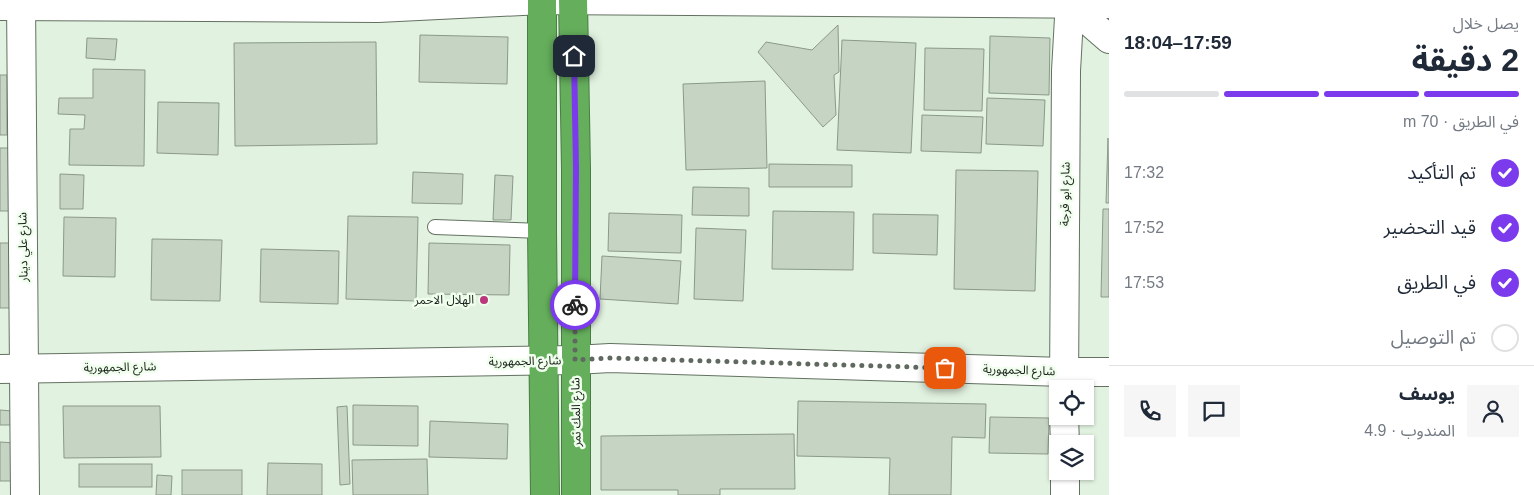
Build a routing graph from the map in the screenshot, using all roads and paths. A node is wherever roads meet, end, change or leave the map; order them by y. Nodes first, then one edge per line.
1 (542, 0) edge
2 (574, 0) edge
3 (1068, 2) edge
4 (14, 4) edge
5 (1109, 4) edge
6 (1109, 39) edge
7 (435, 227) dead end
8 (542, 231) junction
9 (544, 360) junction
10 (575, 360) junction
11 (12, 369) edge
12 (1109, 372) edge
13 (1064, 380) edge
14 (1065, 480) edge
15 (25, 495) edge
16 (545, 495) edge
17 (576, 495) edge
18 (1065, 495) edge

1 - 2 street
1 - 4 street
1 - 8 highway
2 - 3 street
2 - 10 highway, شارع المك نمر
3 - 5 street
3 - 6 street
3 - 13 street, شارع ابو قرجة
4 - 11 street, شارع علي دينار
7 - 8 lane
8 - 9 highway
9 - 10 street, شارع الجمهورية
9 - 11 street, شارع الجمهورية
9 - 16 highway
10 - 13 street, شارع الجمهورية
10 - 17 highway, شارع المك نمر
11 - 15 street, شارع علي دينار
12 - 13 street, شارع الجمهورية
14 - 18 street

